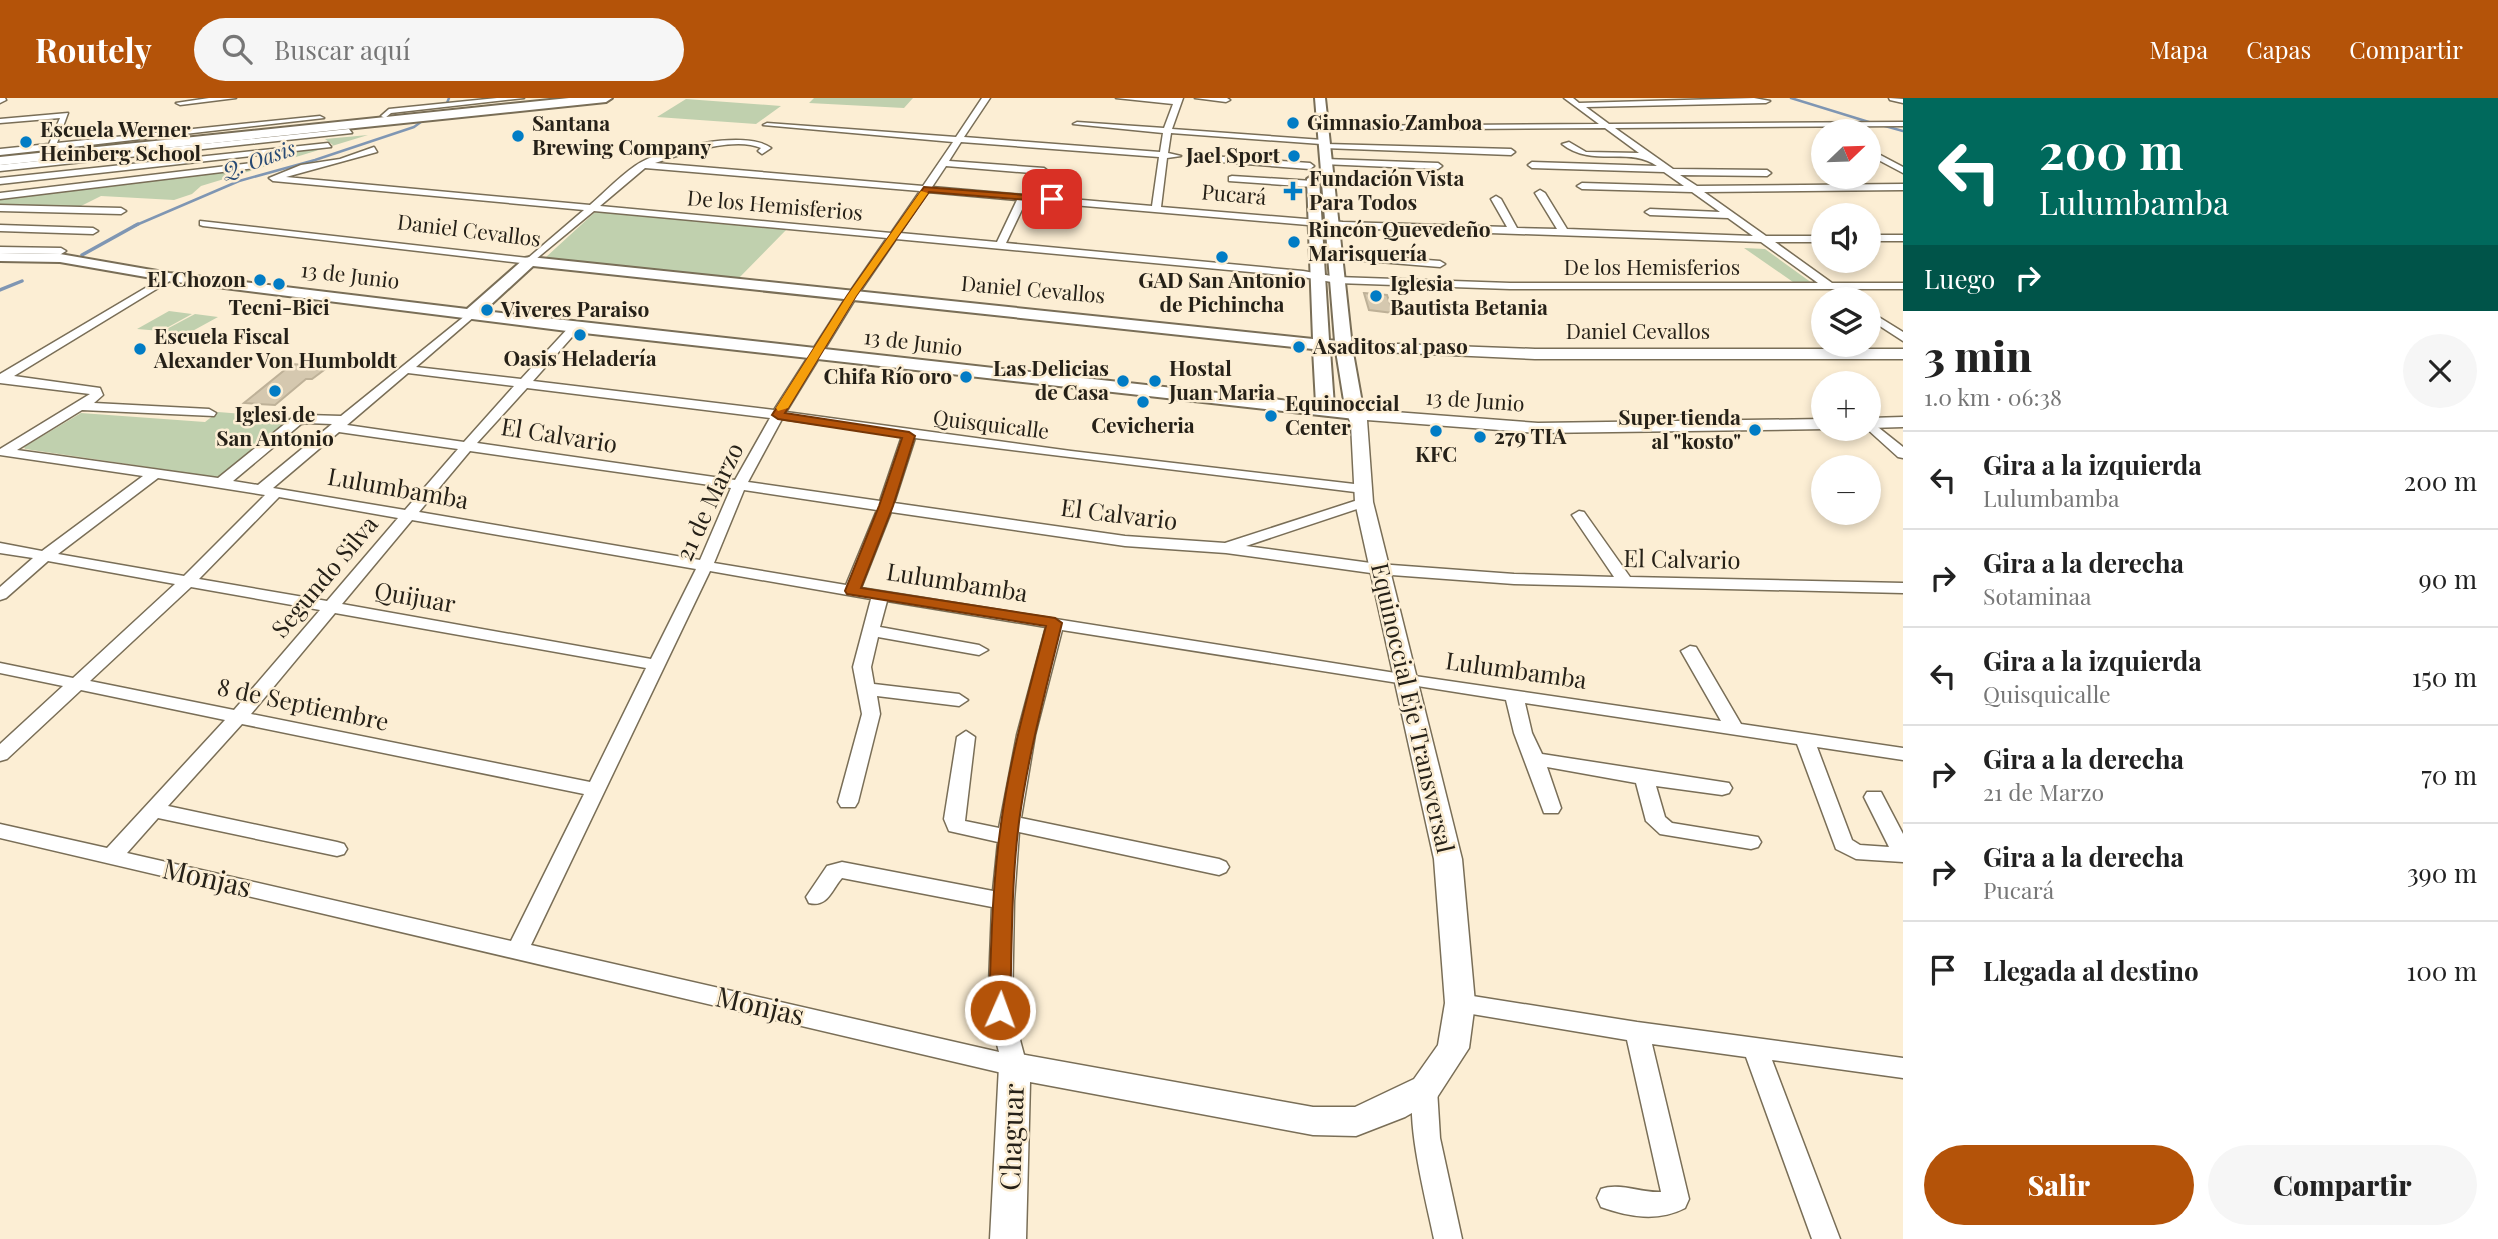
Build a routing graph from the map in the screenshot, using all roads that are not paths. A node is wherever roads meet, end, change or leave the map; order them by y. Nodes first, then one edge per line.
1 (232, 98) edge
2 (567, 98) edge
3 (606, 98) edge
4 (986, 98) edge
5 (1120, 98) edge
6 (1199, 98) edge
7 (1320, 98) edge
8 (1568, 98) edge
9 (1758, 98) edge
10 (1893, 98) edge
11 (186, 99) edge
12 (519, 100) edge
13 (1178, 100) edge
14 (1226, 100) dead end
15 (1903, 101) edge
16 (1577, 104) junction
17 (446, 111) junction
18 (177, 113) dead end
19 (320, 118) dead end
20 (0, 121) edge
21 (1306, 123) dead end
22 (1077, 124) dead end
23 (1881, 124) edge
24 (1903, 124) edge
25 (767, 125) dead end
26 (1811, 125) edge
27 (1606, 126) junction
28 (1323, 128) junction
29 (349, 131) dead end
30 (1167, 131) junction
31 (171, 134) junction
32 (698, 138) dead end
33 (1307, 141) junction
34 (1165, 142) junction
35 (1179, 143) dead end
36 (1324, 144) junction
37 (328, 145) dead end
38 (722, 145) junction
39 (1566, 145) dead end
40 (51, 148) junction
41 (374, 149) dead end
42 (762, 151) dead end
43 (953, 152) junction
44 (1511, 152) dead end
45 (1164, 155) junction
46 (1177, 156) dead end
47 (1649, 156) junction
48 (0, 157) edge
49 (1196, 158) dead end
50 (1881, 158) edge
51 (1325, 162) junction
52 (643, 165) junction
53 (1532, 165) dead end
54 (252, 166) dead end
55 (1310, 166) junction
56 (1438, 166) dead end
57 (1044, 167) dead end
58 (0, 168) edge
59 (1670, 170) junction
60 (1903, 170) edge
61 (1768, 173) dead end
62 (1232, 179) dead end
63 (0, 181) edge
64 (1313, 184) junction
65 (1582, 186) dead end
66 (1881, 187) edge
67 (1903, 187) edge
68 (1811, 188) edge
69 (926, 189) junction
70 (1697, 189) junction
71 (1541, 192) dead end
72 (0, 195) edge
73 (1496, 199) dead end
74 (1022, 200) dead end
75 (0, 208) edge
76 (593, 208) junction
77 (1156, 208) junction
78 (121, 211) dead end
79 (1650, 212) dead end
80 (1732, 215) junction
81 (708, 219) junction
82 (617, 221) dead end
83 (1313, 222) junction
84 (203, 223) dead end
85 (1332, 223) junction
86 (0, 228) edge
87 (696, 229) junction
88 (93, 231) dead end
89 (1514, 231) junction
90 (1564, 233) junction
91 (758, 234) dead end
92 (894, 237) junction
93 (1881, 238) edge
94 (1903, 238) edge
95 (1766, 239) junction
96 (1811, 239) edge
97 (1000, 246) junction
98 (0, 250) edge
99 (61, 251) dead end
100 (1335, 256) junction
101 (0, 257) edge
102 (530, 261) junction
103 (1440, 264) dead end
104 (1315, 276) junction
105 (169, 277) junction
106 (1337, 280) junction
107 (1903, 286) edge
108 (1831, 287) edge
109 (1868, 287) edge
110 (1811, 288) edge
111 (852, 296) junction
112 (471, 314) junction
113 (1881, 322) edge
114 (575, 327) junction
115 (1903, 337) edge
116 (1322, 344) junction
117 (1344, 347) junction
118 (814, 354) junction
119 (1903, 355) edge
120 (405, 369) junction
121 (2, 378) edge
122 (522, 384) junction
123 (80, 405) junction
124 (1325, 412) junction
125 (209, 413) dead end
126 (1355, 414) junction
127 (778, 415) junction
128 (1903, 422) edge
129 (1881, 423) edge
130 (339, 424) junction
131 (1811, 424) edge
132 (1881, 435) edge
133 (909, 436) junction
134 (468, 445) junction
135 (1903, 454) edge
136 (155, 474) junction
137 (221, 483) junction
138 (739, 486) junction
139 (268, 492) junction
140 (1363, 495) junction
141 (886, 506) junction
142 (1579, 515) dead end
143 (408, 516) junction
144 (0, 548) edge
145 (1227, 548) junction
146 (45, 556) junction
147 (705, 566) junction
148 (1378, 569) junction
149 (188, 581) junction
150 (1625, 581) junction
151 (1903, 588) edge
152 (852, 591) junction
153 (0, 595) edge
154 (880, 596) junction
155 (331, 608) junction
156 (1055, 623) junction
157 (872, 631) junction
158 (979, 650) dead end
159 (1690, 651) dead end
160 (656, 665) junction
161 (0, 668) edge
162 (1408, 680) junction
163 (77, 684) junction
164 (867, 690) junction
165 (1514, 695) junction
166 (960, 700) dead end
167 (239, 716) junction
168 (1734, 727) junction
169 (966, 737) dead end
170 (1805, 739) junction
171 (1903, 754) edge
172 (0, 755) edge
173 (1535, 759) junction
174 (1644, 778) junction
175 (1722, 788) dead end
176 (595, 790) junction
177 (1874, 797) dead end
178 (848, 802) dead end
179 (1550, 808) dead end
180 (153, 810) junction
181 (1009, 830) junction
182 (0, 831) edge
183 (1751, 842) dead end
184 (337, 849) dead end
185 (1903, 854) edge
186 (111, 857) junction
187 (1219, 867) dead end
188 (817, 897) dead end
189 (1003, 901) junction
190 (518, 949) junction
191 (1460, 1003) junction
192 (1637, 1032) junction
193 (1754, 1046) junction
194 (1015, 1066) junction
195 (1903, 1068) edge
196 (1425, 1089) junction
197 (1610, 1198) dead end
198 (1008, 1239) edge
199 (1448, 1239) edge
200 (1826, 1239) edge

1 - 11 street
2 - 12 main road
3 - 17 main road
4 - 43 street, 21 de Marzo
5 - 13 street
6 - 14 street
7 - 28 main road
8 - 16 street
9 - 16 street
10 - 15 street
11 - 18 street
12 - 17 main road
13 - 30 street
16 - 27 street
17 - 31 main road
17 - 31 main road
19 - 31 street
20 - 40 street
21 - 33 main road
22 - 30 street
23 - 24 street
25 - 43 street
26 - 27 street
27 - 28 street
27 - 47 street
28 - 36 main road
29 - 58 street
30 - 33 street
30 - 34 street
31 - 40 main road
31 - 48 main road
32 - 38 street
33 - 36 street
33 - 55 main road
34 - 35 street
34 - 45 street
36 - 44 street
36 - 51 main road
37 - 63 street
38 - 42 street
38 - 52 street
39 - 47 street
40 - 48 main road
41 - 76 street, De los Hemisferios
43 - 45 street
43 - 57 street
43 - 69 street, 21 de Marzo
45 - 46 street
45 - 77 street
47 - 59 street
49 - 55 street
50 - 60 street
51 - 56 street
51 - 85 main road
52 - 69 street, Pucará
52 - 76 street
53 - 59 street
54 - 72 street
55 - 64 main road
59 - 61 street
59 - 70 street
62 - 64 street
64 - 83 main road
65 - 70 street
66 - 67 street
68 - 70 street
69 - 77 street, Pucará
69 - 92 street, 21 de Marzo
70 - 80 street
71 - 90 street
73 - 89 street
74 - 97 street
75 - 78 street
76 - 81 street, De los Hemisferios
76 - 102 street
77 - 83 street, Pucará
79 - 80 street
80 - 95 street
81 - 87 street
81 - 92 street, De los Hemisferios
82 - 87 street
83 - 85 street, Pucará
83 - 104 main road
84 - 102 street, Daniel Cevallos
85 - 89 street, Pucará
85 - 100 main road
86 - 88 street
87 - 91 street
89 - 90 street, Pucará
90 - 95 street, Pucará
92 - 97 street, De los Hemisferios
92 - 111 street, 21 de Marzo
93 - 94 street
95 - 96 street, Pucará
95 - 108 street
97 - 104 street, De los Hemisferios
98 - 99 street
100 - 103 street
100 - 106 main road
101 - 105 main road, 13 de Junio
102 - 111 main road, Daniel Cevallos
102 - 112 main road
104 - 106 street, De los Hemisferios
104 - 116 main road
105 - 112 main road, 13 de Junio
105 - 121 street
106 - 110 street, De los Hemisferios
106 - 117 main road
107 - 109 street, De los Hemisferios
111 - 116 main road, Daniel Cevallos
111 - 118 street, 21 de Marzo
112 - 114 main road, 13 de Junio
112 - 120 street
113 - 115 street
114 - 118 main road, 13 de Junio
114 - 122 street, Segundo Silva
116 - 117 main road, Daniel Cevallos
116 - 124 main road
117 - 119 street, Daniel Cevallos
117 - 126 main road
118 - 124 main road, 13 de Junio
118 - 127 street, 21 de Marzo
120 - 122 street, Quisquicalle
120 - 130 street
121 - 123 street
122 - 127 street, Quisquicalle
122 - 134 street, Segundo Silva
123 - 125 street
123 - 136 street, Lulumbamba
124 - 126 main road, 13 de Junio
126 - 131 street, 13 de Junio
126 - 140 street, Equinoccial Eje Transversal
127 - 133 street, Quisquicalle
127 - 138 street, 21 de Marzo
128 - 129 street
130 - 134 street, El Calvario
130 - 137 street, El Calvario
130 - 139 street
132 - 135 street
133 - 140 street, Quisquicalle
133 - 141 street
134 - 138 street, El Calvario
134 - 143 street, Segundo Silva
136 - 137 street, Lulumbamba
136 - 146 street
137 - 139 street, Lulumbamba
138 - 141 street, El Calvario
138 - 147 street, 21 de Marzo
139 - 143 street, Lulumbamba
139 - 149 street
140 - 145 street
140 - 148 street, Equinoccial Eje Transversal
141 - 145 street, El Calvario
141 - 152 street
142 - 150 street
143 - 147 street, Lulumbamba
143 - 155 street, Segundo Silva
144 - 146 street, Quijuar
145 - 148 street, El Calvario
146 - 149 street, Quijuar
146 - 153 street
147 - 152 street, Lulumbamba
147 - 160 street, 21 de Marzo
148 - 150 street, El Calvario
148 - 162 street, Equinoccial Eje Transversal
149 - 155 street, Quijuar
149 - 163 street
150 - 151 street, El Calvario
152 - 154 street, Lulumbamba
154 - 156 street, Lulumbamba
154 - 157 street
155 - 160 street, Quijuar
155 - 167 street, Segundo Silva
156 - 162 street, Lulumbamba
156 - 181 street, Chaguar
157 - 158 street
157 - 164 street
159 - 168 street
160 - 176 street, 21 de Marzo
161 - 163 street, 8 de Septiembre
162 - 165 street, Lulumbamba
162 - 191 street, Equinoccial Eje Transversal
163 - 167 street, 8 de Septiembre
163 - 172 street
164 - 166 street
164 - 178 street
165 - 168 street, Lulumbamba
165 - 173 street
167 - 176 street, 8 de Septiembre
167 - 180 street, Segundo Silva
168 - 170 street, Lulumbamba
169 - 181 street
170 - 171 street, Lulumbamba
170 - 185 street
173 - 174 street
173 - 179 street
174 - 175 street
174 - 183 street
176 - 190 street, 21 de Marzo
177 - 185 street
180 - 184 street
180 - 186 street, Segundo Silva
181 - 187 street
181 - 189 street, Chaguar
182 - 186 street, Monjas
186 - 190 street, Monjas
188 - 189 street
189 - 194 street, Chaguar
190 - 194 street, Monjas
191 - 192 street
191 - 196 street, Monjas
192 - 193 street
192 - 197 street
193 - 195 street
193 - 200 street
194 - 196 street, Monjas
194 - 198 street, Chaguar
196 - 199 street

